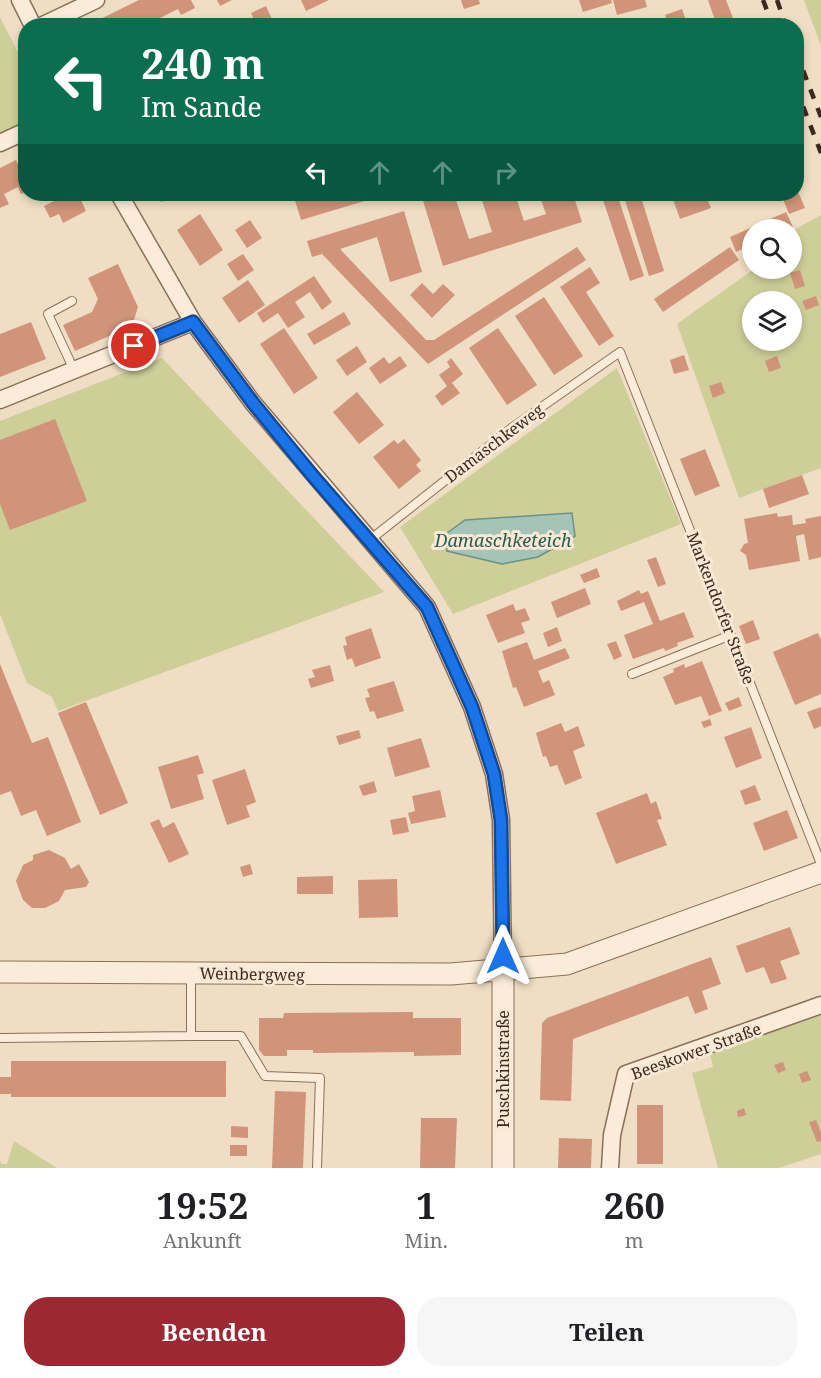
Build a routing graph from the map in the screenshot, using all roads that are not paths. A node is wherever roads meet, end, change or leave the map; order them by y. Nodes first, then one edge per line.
1 (20, 0) edge
2 (96, 0) edge
3 (29, 18) edge
4 (57, 18) edge
5 (18, 135) edge
6 (0, 143) edge
7 (123, 201) edge
8 (72, 301) dead end
9 (193, 322) junction
10 (620, 352) joint
11 (74, 370) junction
12 (0, 400) edge
13 (371, 539) junction
14 (731, 635) junction
15 (632, 674) dead end
16 (821, 864) edge
17 (821, 872) edge
18 (503, 971) junction
19 (0, 972) edge
20 (191, 973) junction
21 (821, 1005) edge
22 (191, 1036) junction
23 (0, 1038) edge
24 (317, 1168) edge
25 (503, 1168) edge
26 (610, 1168) edge

1 - 3 street
2 - 4 street
5 - 6 street
7 - 9 street
8 - 11 lane
9 - 11 street
9 - 13 street
10 - 13 lane, Damaschkeweg
10 - 14 lane, Markendorfer Straße
11 - 12 street
13 - 18 street
14 - 15 lane
14 - 16 lane, Markendorfer Straße
17 - 18 street
18 - 20 street, Weinbergweg
18 - 25 street, Puschkinstraße
19 - 20 street, Weinbergweg
20 - 22 lane
21 - 26 street, Beeskower Straße
22 - 23 lane
22 - 24 lane

